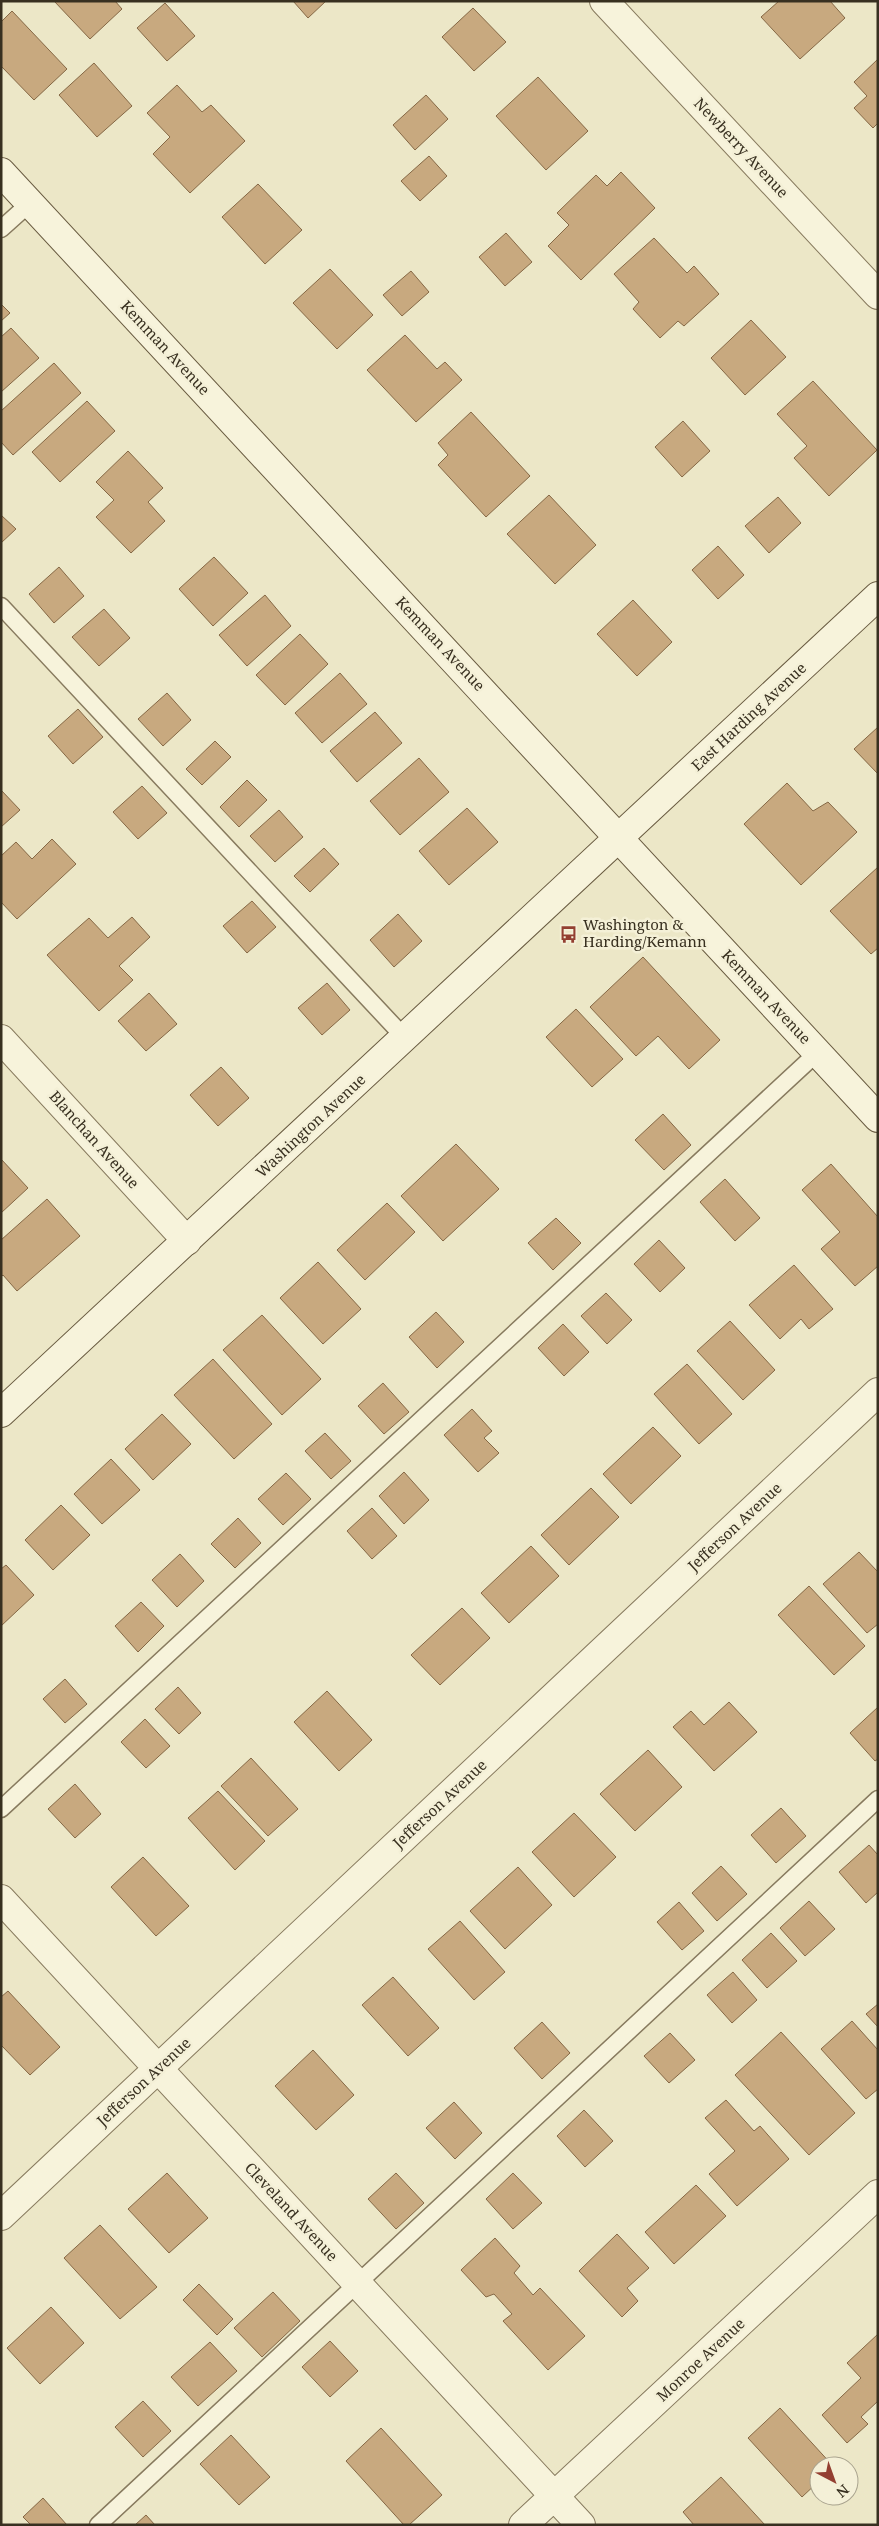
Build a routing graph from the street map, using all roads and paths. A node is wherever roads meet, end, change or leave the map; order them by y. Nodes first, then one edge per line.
1 (604, 1) edge
2 (1, 172) edge
3 (30, 203) junction
4 (1, 229) edge
5 (878, 295) edge
6 (878, 596) edge
7 (1, 606) edge
8 (620, 838) junction
9 (1, 1038) edge
10 (405, 1038) junction
11 (818, 1052) junction
12 (878, 1118) edge
13 (187, 1241) junction
14 (878, 1392) edge
15 (1, 1414) edge
16 (878, 1799) edge
17 (1, 1809) edge
18 (1, 1899) edge
19 (158, 2068) junction
20 (878, 2194) edge
21 (1, 2216) edge
22 (358, 2284) junction
23 (554, 2496) junction
24 (98, 2525) edge
25 (523, 2525) edge
26 (581, 2525) edge

1 - 5 street, Newberry Avenue
2 - 3 street, Kemman Avenue
3 - 4 lane
3 - 8 street, Kemman Avenue
6 - 8 street, East Harding Avenue
7 - 10 lane
8 - 10 street, Washington Avenue
8 - 11 street, Kemman Avenue
9 - 13 street, Blanchan Avenue
10 - 13 street, Washington Avenue
11 - 12 street, Kemman Avenue
11 - 17 lane
13 - 15 street, Washington Avenue
14 - 19 street, Jefferson Avenue
16 - 22 lane
18 - 19 street, Cleveland Avenue
19 - 21 street, Jefferson Avenue
19 - 22 street, Cleveland Avenue
20 - 23 street, Monroe Avenue
22 - 23 street, Cleveland Avenue
22 - 24 lane
23 - 25 street, Monroe Avenue
23 - 26 street, Cleveland Avenue

